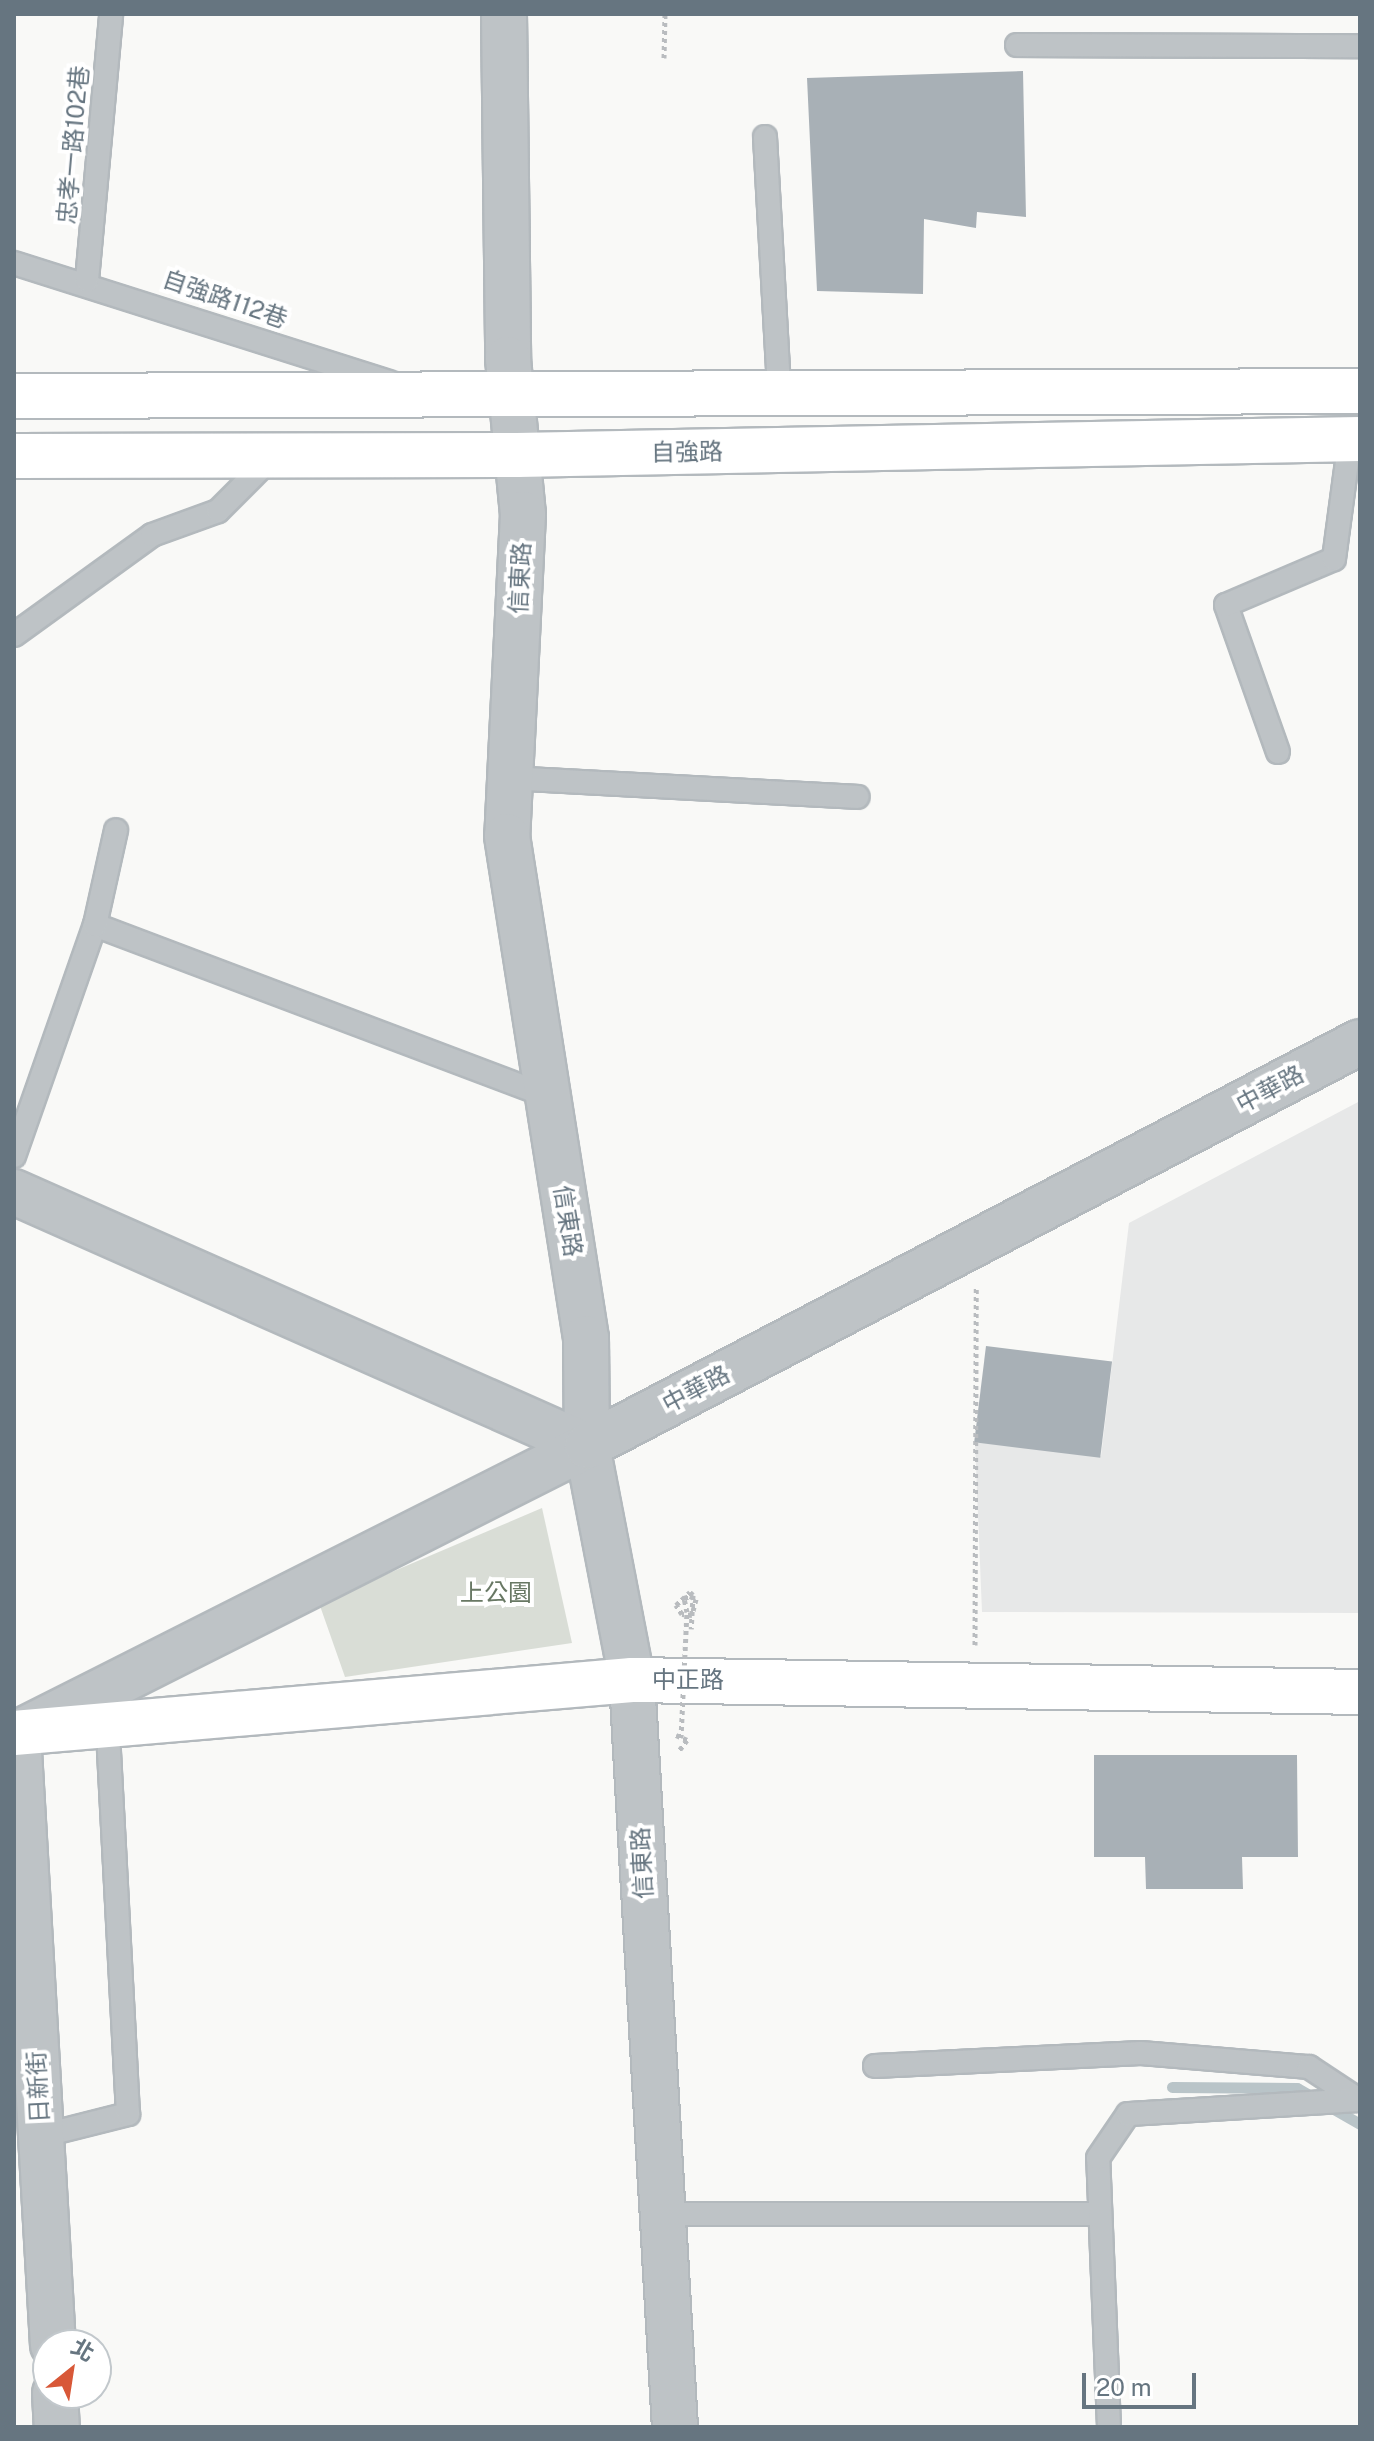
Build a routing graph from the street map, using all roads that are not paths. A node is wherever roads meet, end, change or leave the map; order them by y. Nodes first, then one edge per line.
1 (111, 14) edge
2 (504, 14) edge
3 (1017, 45) dead end
4 (1360, 46) edge
5 (765, 137) dead end
6 (14, 263) edge
7 (87, 280) junction
8 (418, 391) junction
9 (514, 391) junction
10 (779, 391) junction
11 (1360, 391) edge
12 (14, 396) edge
13 (1355, 439) edge
14 (517, 455) junction
15 (14, 456) edge
16 (274, 456) junction
17 (14, 635) edge
18 (1278, 752) dead end
19 (510, 778) junction
20 (857, 797) dead end
21 (116, 830) dead end
22 (95, 925) junction
23 (1360, 1042) edge
24 (548, 1096) junction
25 (14, 1156) edge
26 (14, 1192) edge
27 (587, 1446) junction
28 (632, 1680) junction
29 (1360, 1692) edge
30 (106, 1706) junction
31 (16, 1733) edge
32 (875, 2066) dead end
33 (1360, 2100) edge
34 (41, 2136) junction
35 (663, 2214) junction
36 (1095, 2214) junction
37 (52, 2329) edge
38 (675, 2427) edge
39 (1109, 2427) edge

1 - 7 lane, 忠孝一路102巷
2 - 9 street, 信東路
3 - 4 lane
5 - 10 lane
6 - 7 lane, 自強路112巷
7 - 8 lane, 自強路112巷
8 - 9 main road
8 - 12 main road
9 - 10 main road
9 - 14 street, 信東路
10 - 11 main road
13 - 14 main road, 自強路
13 - 18 lane
14 - 16 main road, 自強路
14 - 19 street, 信東路
15 - 16 main road, 自強路
16 - 17 lane
19 - 20 lane
19 - 24 street, 信東路
21 - 22 lane
22 - 24 lane
22 - 25 lane
23 - 27 street, 中華路
24 - 27 street, 信東路
26 - 27 street
27 - 28 street, 信東路
27 - 30 street, 中正路
28 - 29 main road, 中正路
28 - 30 main road, 中正路
28 - 35 street, 信東路
30 - 31 main road, 中正路
30 - 34 lane
31 - 34 street, 日新街
32 - 33 lane
33 - 36 lane
34 - 37 street, 日新街
35 - 36 lane
35 - 38 street, 信東路
36 - 39 lane

